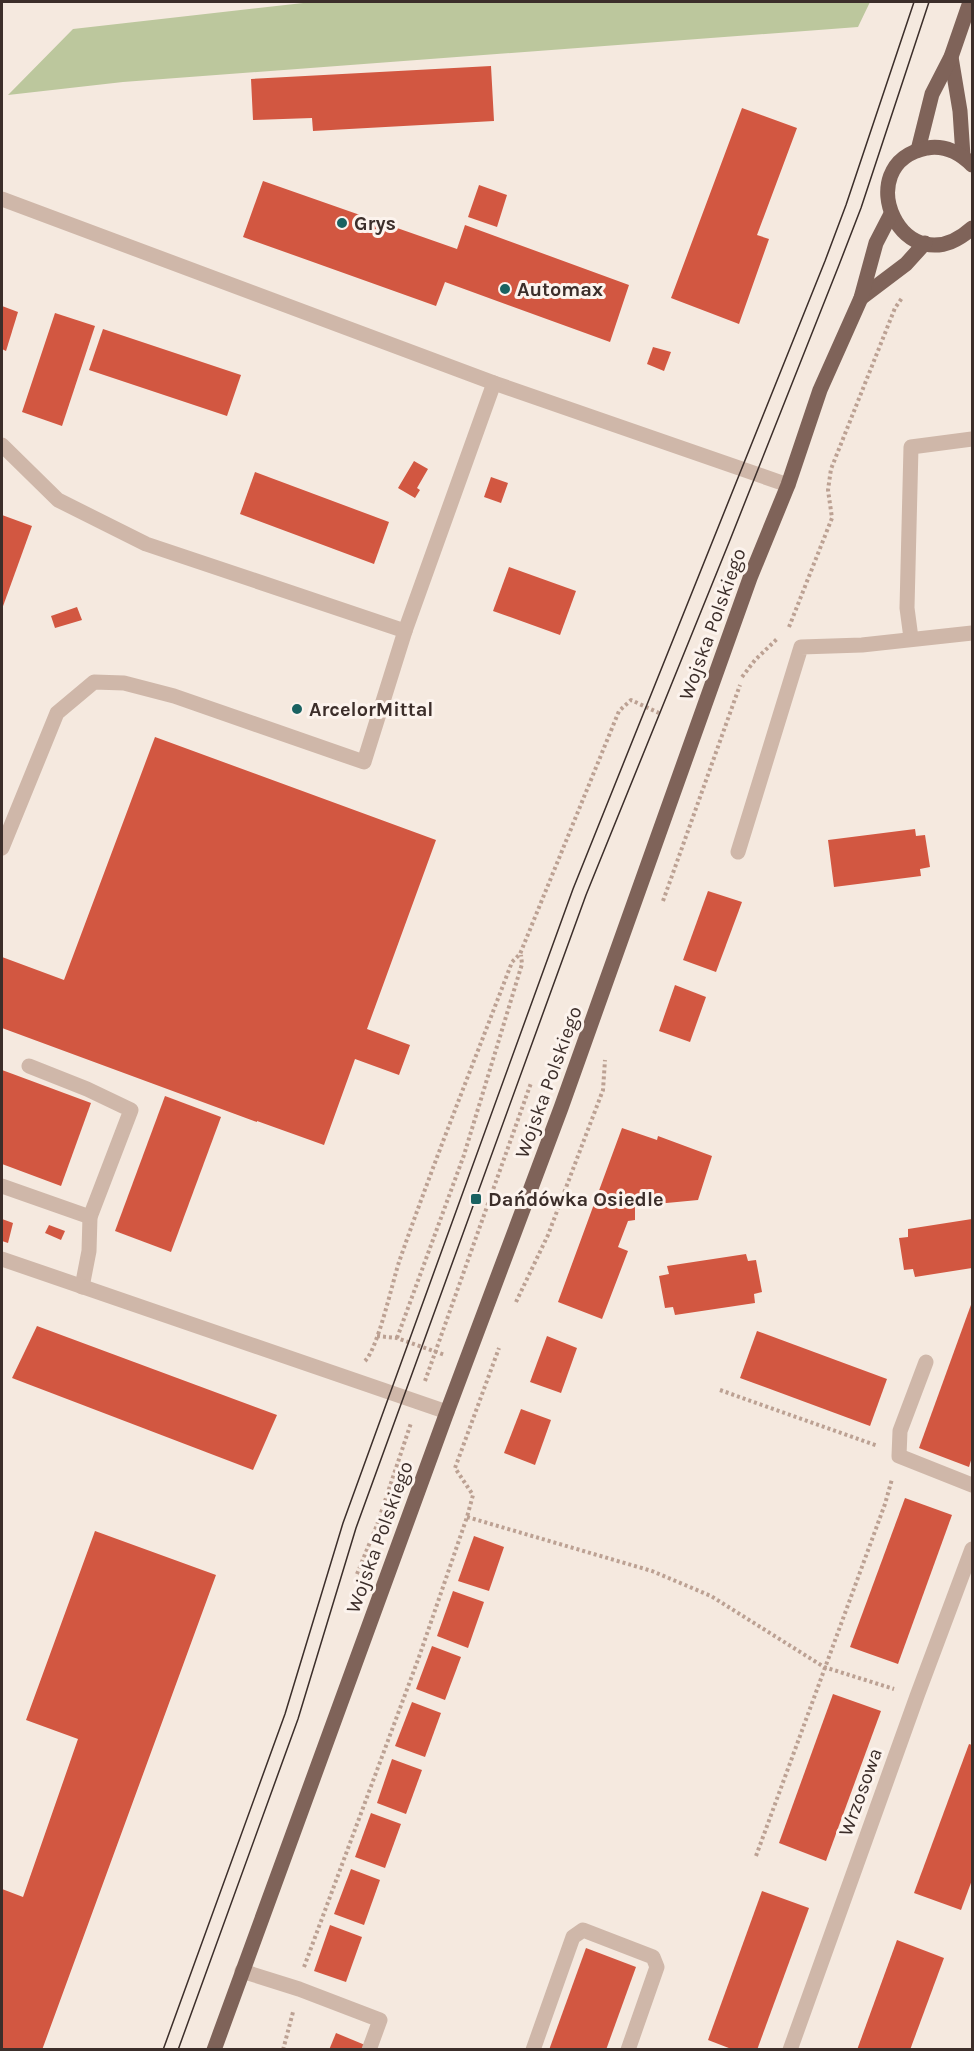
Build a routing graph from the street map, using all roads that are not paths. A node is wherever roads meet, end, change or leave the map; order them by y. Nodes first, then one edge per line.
1 (970, 2) edge
2 (951, 57) junction
3 (918, 150) junction
4 (968, 160) edge
5 (2, 199) edge
6 (891, 214) junction
7 (972, 228) edge
8 (925, 243) junction
9 (861, 298) junction
10 (494, 383) junction
11 (972, 439) edge
12 (2, 445) edge
13 (788, 485) junction
14 (405, 631) junction
15 (972, 633) edge
16 (911, 638) junction
17 (2, 848) edge
18 (738, 852) dead end
19 (29, 1066) dead end
20 (2, 1186) edge
21 (90, 1217) junction
22 (2, 1259) edge
23 (82, 1287) junction
24 (926, 1362) dead end
25 (447, 1412) junction
26 (972, 1485) edge
27 (972, 1549) edge
28 (242, 1971) junction
29 (214, 2049) edge
30 (369, 2049) edge
31 (533, 2049) edge
32 (628, 2049) edge
33 (790, 2049) edge

1 - 2 main road
2 - 3 main road
2 - 4 main road
3 - 4 main road
3 - 6 main road
5 - 10 street
6 - 8 main road
6 - 9 main road, Wojska Polskiego
7 - 8 main road
8 - 9 main road, Wojska Polskiego
9 - 13 main road, Wojska Polskiego
10 - 13 street
10 - 14 street
11 - 16 street
12 - 14 street
13 - 25 main road, Wojska Polskiego
14 - 17 street
15 - 16 street
16 - 18 street
19 - 21 street
20 - 21 street
21 - 23 street
22 - 23 street
23 - 25 street
24 - 26 street
25 - 28 main road, Wojska Polskiego
27 - 33 street, Wrzosowa
28 - 29 main road, Wojska Polskiego
28 - 30 street
31 - 32 street

